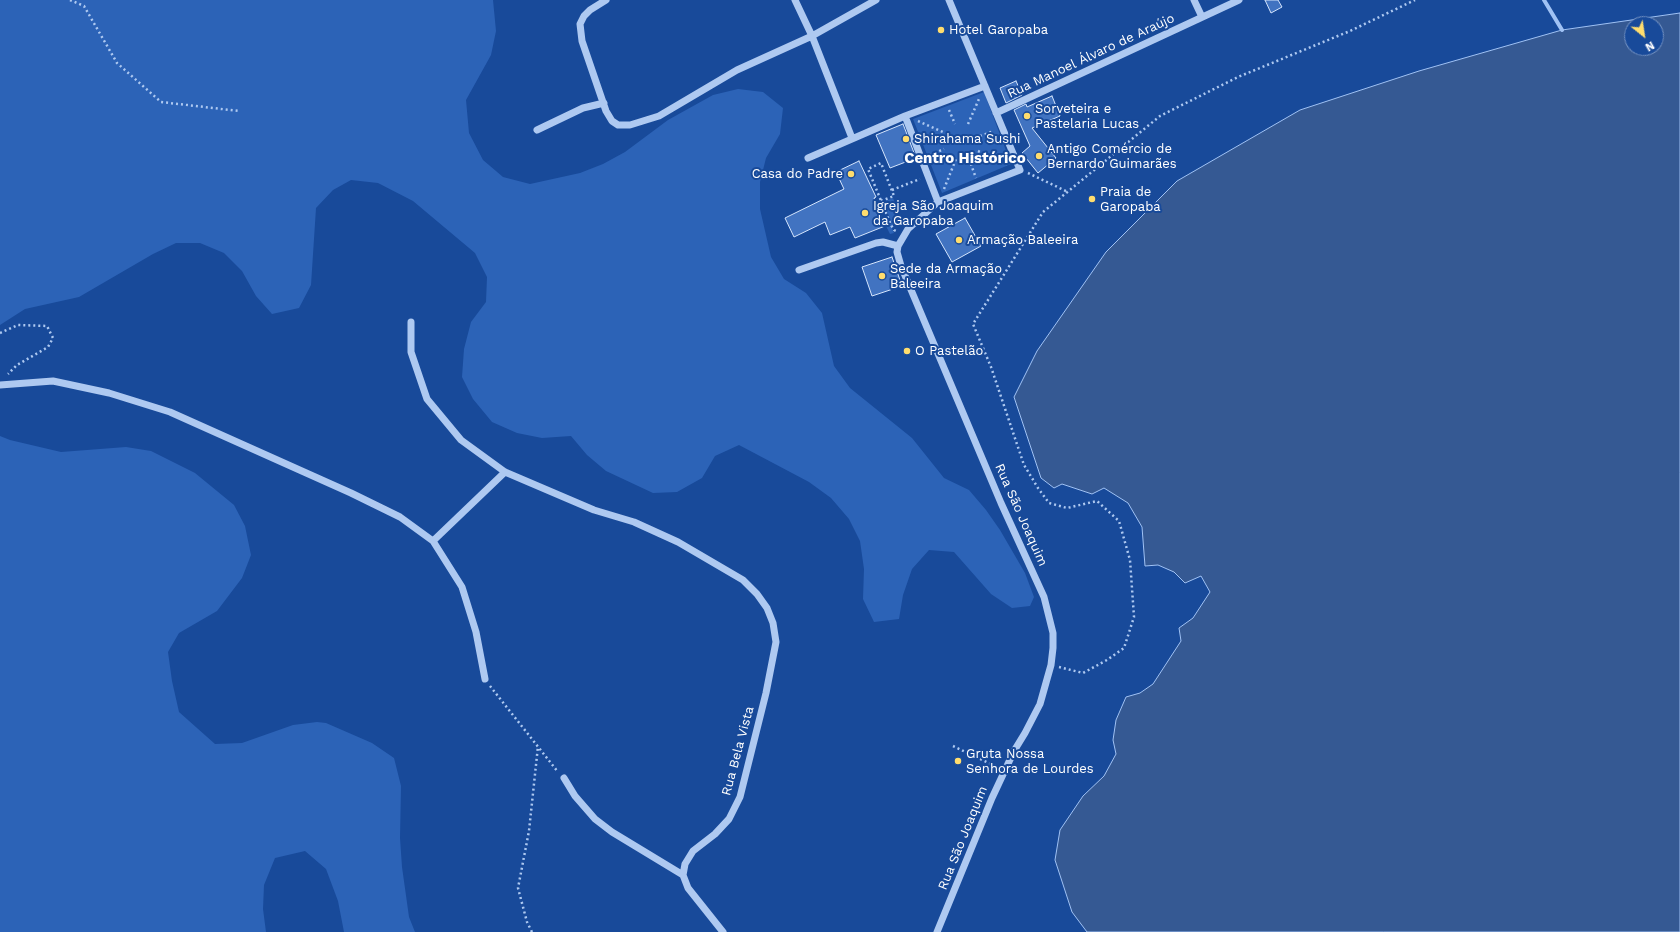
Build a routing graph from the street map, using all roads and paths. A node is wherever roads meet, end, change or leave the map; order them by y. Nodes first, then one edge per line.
1 (70, 0) edge
2 (606, 0) edge
3 (795, 0) edge
4 (876, 0) edge
5 (949, 0) edge
6 (1194, 0) edge
7 (1239, 0) edge
8 (1415, 0) edge
9 (1202, 17) junction
10 (812, 36) junction
11 (985, 86) junction
12 (945, 101) junction
13 (604, 103) junction
14 (239, 111) dead end
15 (996, 113) junction
16 (905, 116) junction
17 (955, 124) dead end
18 (968, 124) dead end
19 (1002, 128) junction
20 (537, 130) dead end
21 (945, 132) dead end
22 (980, 136) dead end
23 (852, 138) junction
24 (944, 149) dead end
25 (978, 151) dead end
26 (808, 158) dead end
27 (921, 158) junction
28 (969, 159) dead end
29 (956, 160) dead end
30 (1020, 170) junction
31 (928, 176) junction
32 (979, 186) junction
33 (892, 190) junction
34 (1068, 192) junction
35 (881, 201) junction
36 (938, 202) junction
37 (891, 225) dead end
38 (898, 246) junction
39 (799, 270) dead end
40 (411, 322) dead end
41 (0, 332) edge
42 (4, 378) dead end
43 (0, 385) edge
44 (505, 472) junction
45 (433, 541) junction
46 (1051, 666) junction
47 (485, 680) joint
48 (538, 746) junction
49 (953, 746) dead end
50 (1004, 771) junction
51 (564, 778) joint
52 (683, 875) junction
53 (532, 932) edge
54 (723, 932) edge
55 (937, 932) edge

1 - 14 path
2 - 13 street
3 - 10 street
4 - 10 street
5 - 11 street
6 - 9 street
7 - 9 street, Rua Manoel Álvaro de Araújo
8 - 34 path
9 - 15 street, Rua Manoel Álvaro de Araújo
10 - 13 street
10 - 23 street
11 - 12 street
11 - 15 street
11 - 18 path
12 - 16 street
12 - 17 path
13 - 20 street
15 - 19 street
16 - 21 path
16 - 23 street
16 - 27 street
19 - 22 path
19 - 30 street
23 - 26 street
24 - 27 path
25 - 30 path
27 - 31 street
28 - 32 path
29 - 36 path
30 - 32 street
30 - 34 path
31 - 33 path
31 - 36 street
32 - 36 street
33 - 35 path
33 - 35 path
34 - 46 path
35 - 37 path
36 - 38 street
38 - 39 street
38 - 46 street, Rua São Joaquim
40 - 44 street, Rua Bela Vista
41 - 42 path
43 - 45 street
44 - 45 street
44 - 52 street, Rua Bela Vista
45 - 47 street
46 - 50 street, Rua São Joaquim
47 - 48 path
48 - 51 path
48 - 53 path
49 - 50 path
50 - 55 street, Rua São Joaquim
51 - 52 street
52 - 54 street

